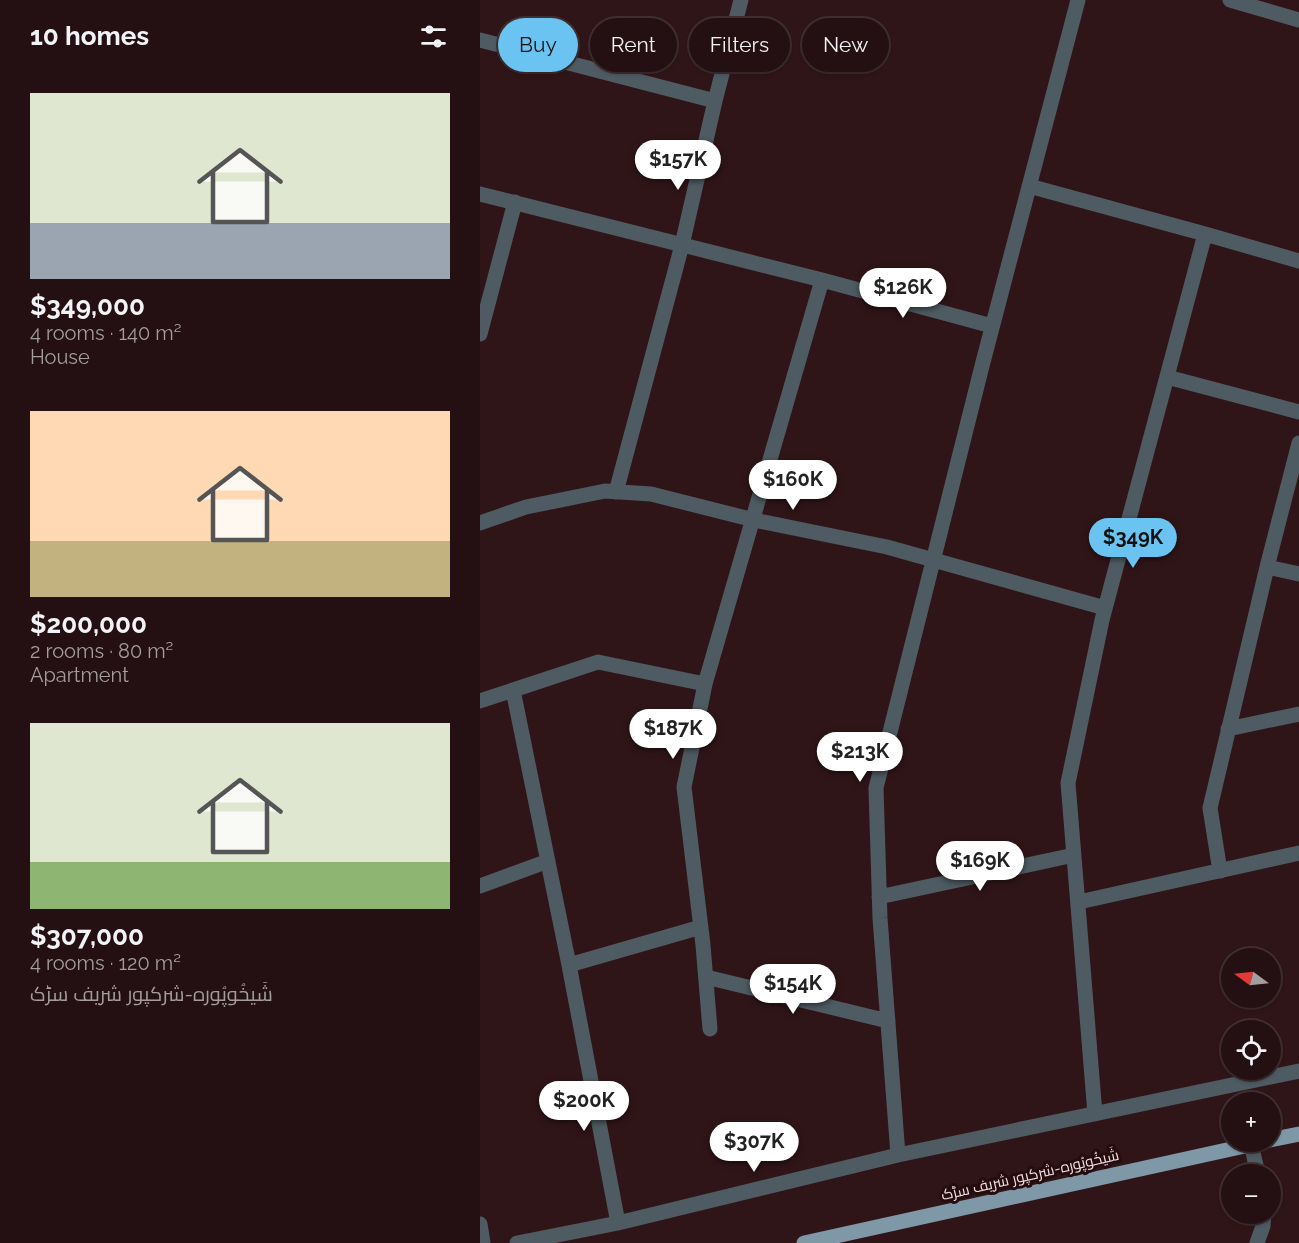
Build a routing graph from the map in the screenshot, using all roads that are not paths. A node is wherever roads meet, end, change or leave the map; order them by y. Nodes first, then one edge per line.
1 (741, 0) edge
2 (1078, 0) edge
3 (1230, 0) edge
4 (1299, 20) edge
5 (480, 40) edge
6 (715, 101) junction
7 (1029, 186) junction
8 (480, 194) edge
9 (515, 202) junction
10 (1205, 234) junction
11 (682, 245) junction
12 (1299, 261) edge
13 (822, 280) junction
14 (992, 326) junction
15 (480, 334) edge
16 (1167, 377) junction
17 (1299, 412) edge
18 (1299, 443) edge
19 (616, 492) junction
20 (754, 520) junction
21 (480, 523) edge
22 (933, 560) junction
23 (1267, 567) junction
24 (1299, 574) edge
25 (1105, 608) junction
26 (705, 684) junction
27 (513, 690) junction
28 (480, 701) edge
29 (1299, 714) edge
30 (1228, 729) junction
31 (1299, 853) edge
32 (1074, 855) junction
33 (548, 861) junction
34 (1220, 871) junction
35 (480, 886) edge
36 (879, 897) junction
37 (1078, 902) junction
38 (701, 927) junction
39 (569, 965) junction
40 (706, 977) junction
41 (888, 1021) junction
42 (710, 1029) dead end
43 (1299, 1071) edge
44 (1095, 1114) junction
45 (1299, 1134) edge
46 (1281, 1138) edge
47 (1221, 1151) edge
48 (898, 1155) junction
49 (618, 1223) junction
50 (480, 1224) edge
51 (1263, 1224) edge
52 (483, 1243) edge
53 (517, 1243) edge
54 (804, 1243) edge
55 (1257, 1243) edge

1 - 6 street
2 - 7 street
3 - 4 street
5 - 6 street
6 - 11 street
7 - 10 street
7 - 14 street
8 - 9 street
9 - 11 street
9 - 15 street
10 - 12 street
10 - 16 street
11 - 13 street
11 - 19 street
13 - 14 street
13 - 20 street
14 - 22 street
16 - 17 street
16 - 25 street
18 - 23 street
19 - 20 street
19 - 21 street
20 - 22 street
20 - 26 street
22 - 25 street
22 - 36 street
23 - 24 street
23 - 30 street
25 - 32 street
26 - 27 street
26 - 38 street
27 - 28 street
27 - 33 street
29 - 30 street
30 - 34 street
31 - 34 street
32 - 36 street
32 - 37 street
33 - 35 street
33 - 39 street
34 - 37 street
36 - 41 street
37 - 44 street
38 - 39 street
38 - 40 street
39 - 49 street
40 - 41 street
40 - 42 street
41 - 48 street
43 - 44 street
44 - 48 street
45 - 46 main road
47 - 54 main road, شَيخُوپُورہ-شرکپور شریف سڑک
48 - 49 street
49 - 53 street
50 - 52 street
51 - 55 street

